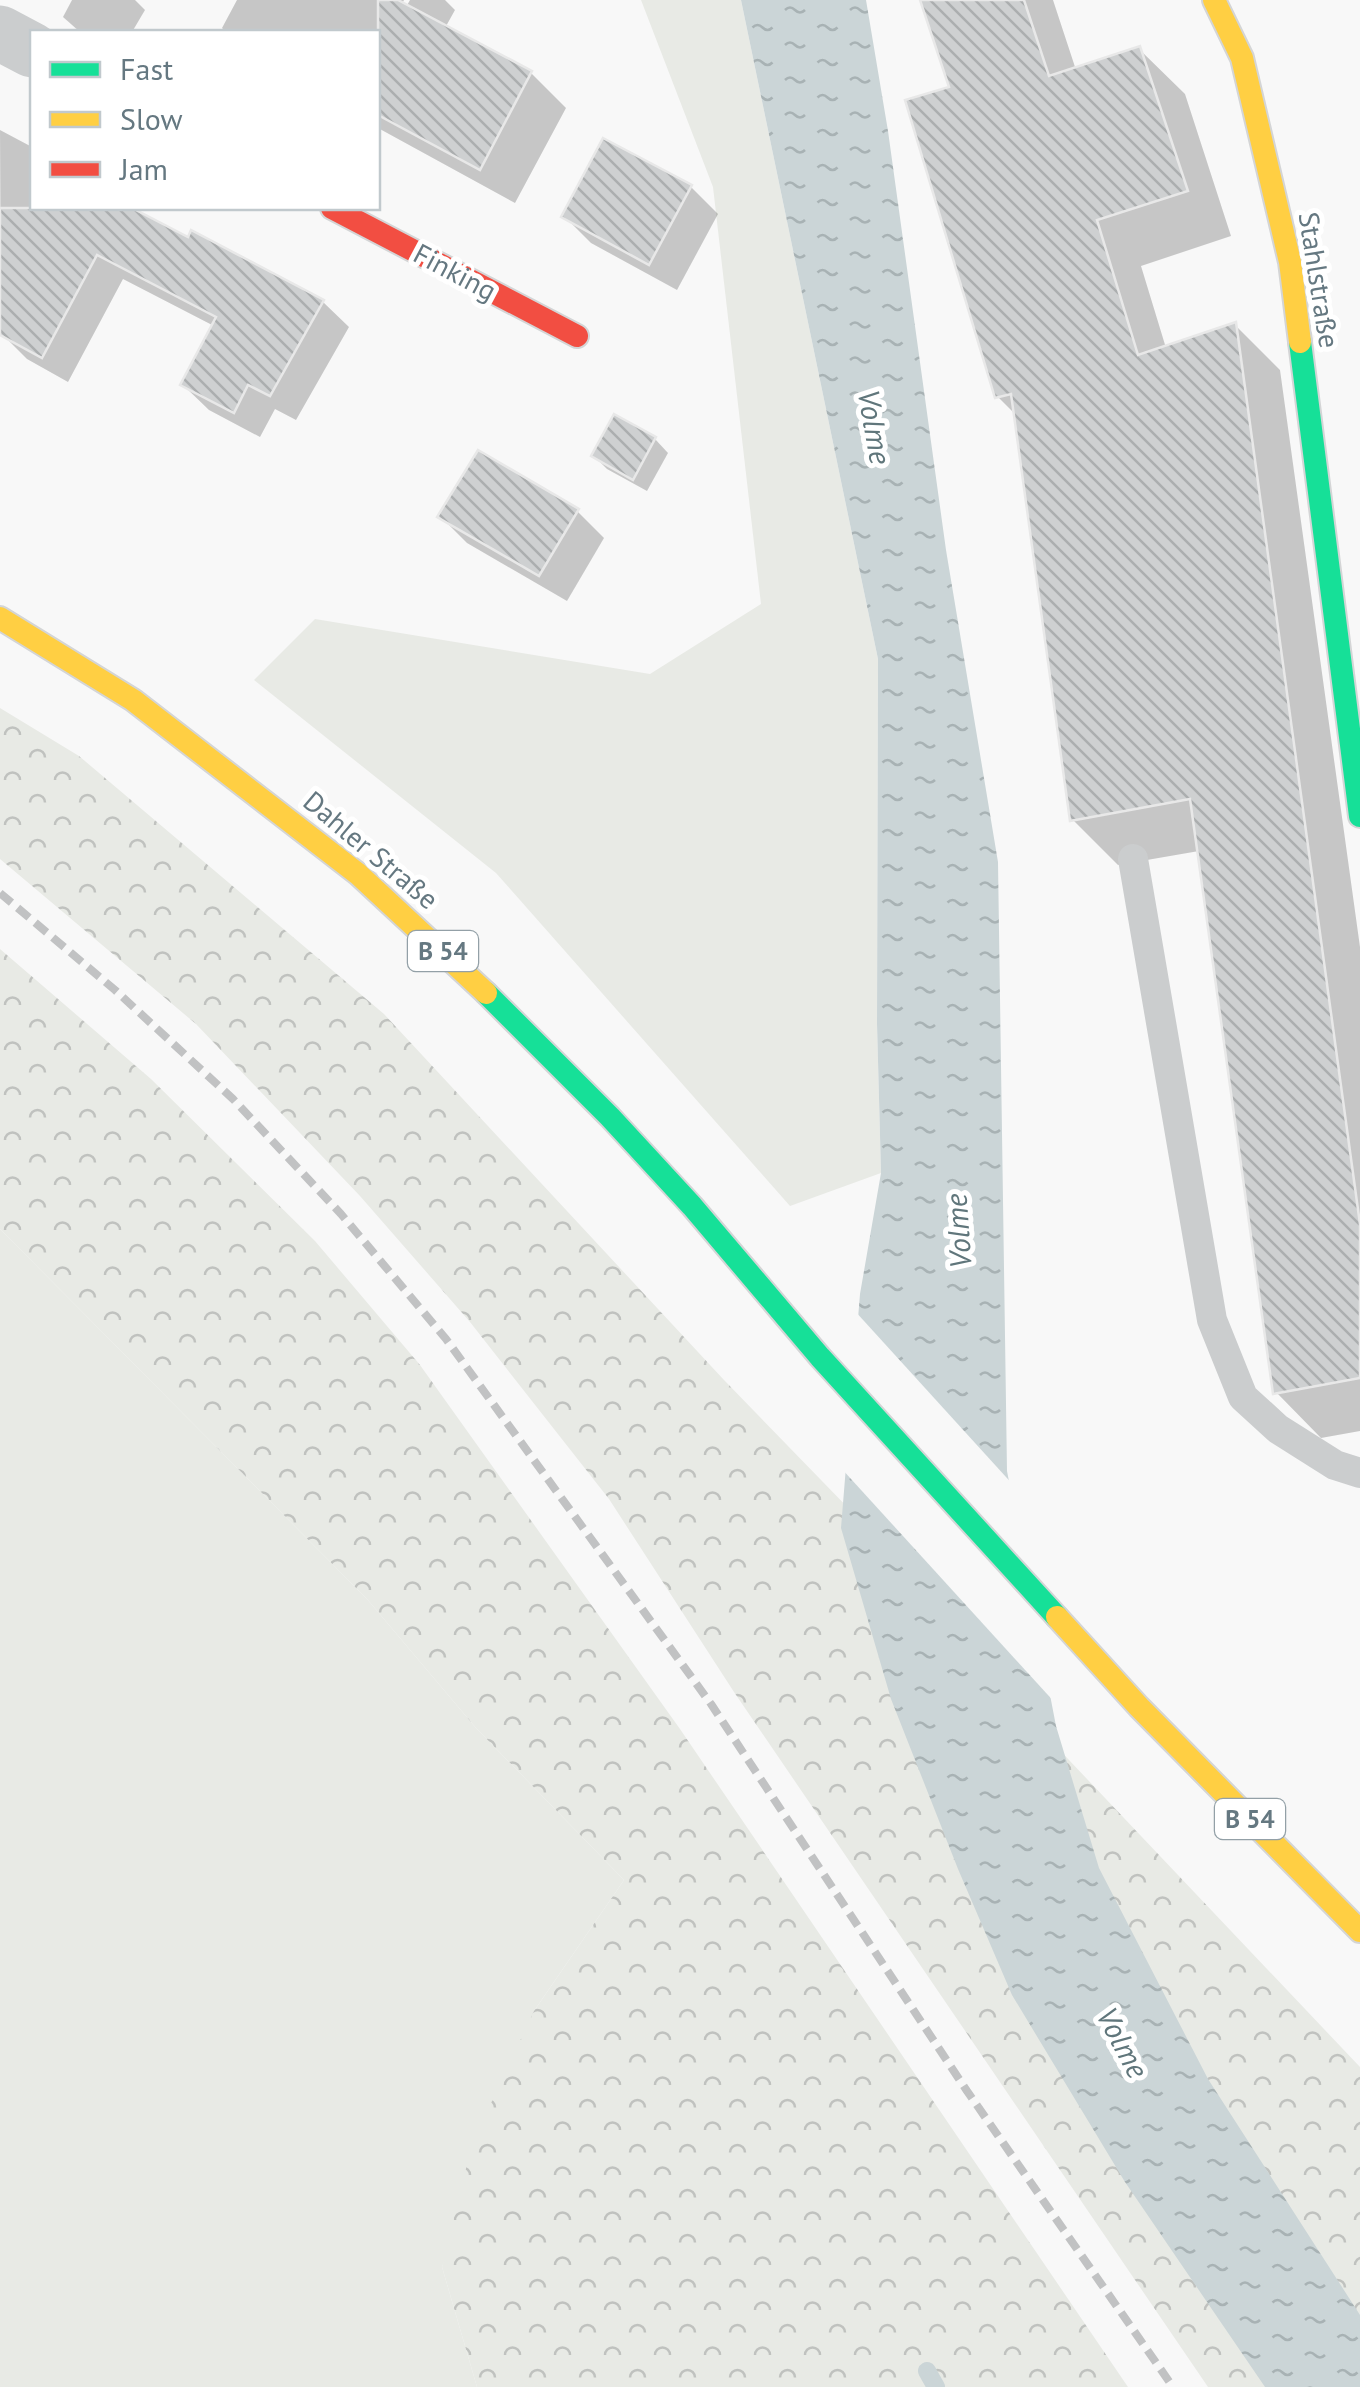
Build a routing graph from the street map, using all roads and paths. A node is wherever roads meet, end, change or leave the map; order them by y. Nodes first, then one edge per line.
1 (1214, 0) edge
2 (0, 32) edge
3 (30, 49) edge
4 (336, 210) edge
5 (577, 336) dead end
6 (0, 618) edge
7 (1360, 816) edge
8 (1133, 859) dead end
9 (1360, 1472) edge
10 (1360, 1931) edge

1 - 7 main road, Stahlstraße
2 - 3 street
4 - 5 main road, Finking
6 - 10 main road, Dahler Straße / B 54
8 - 9 lane

